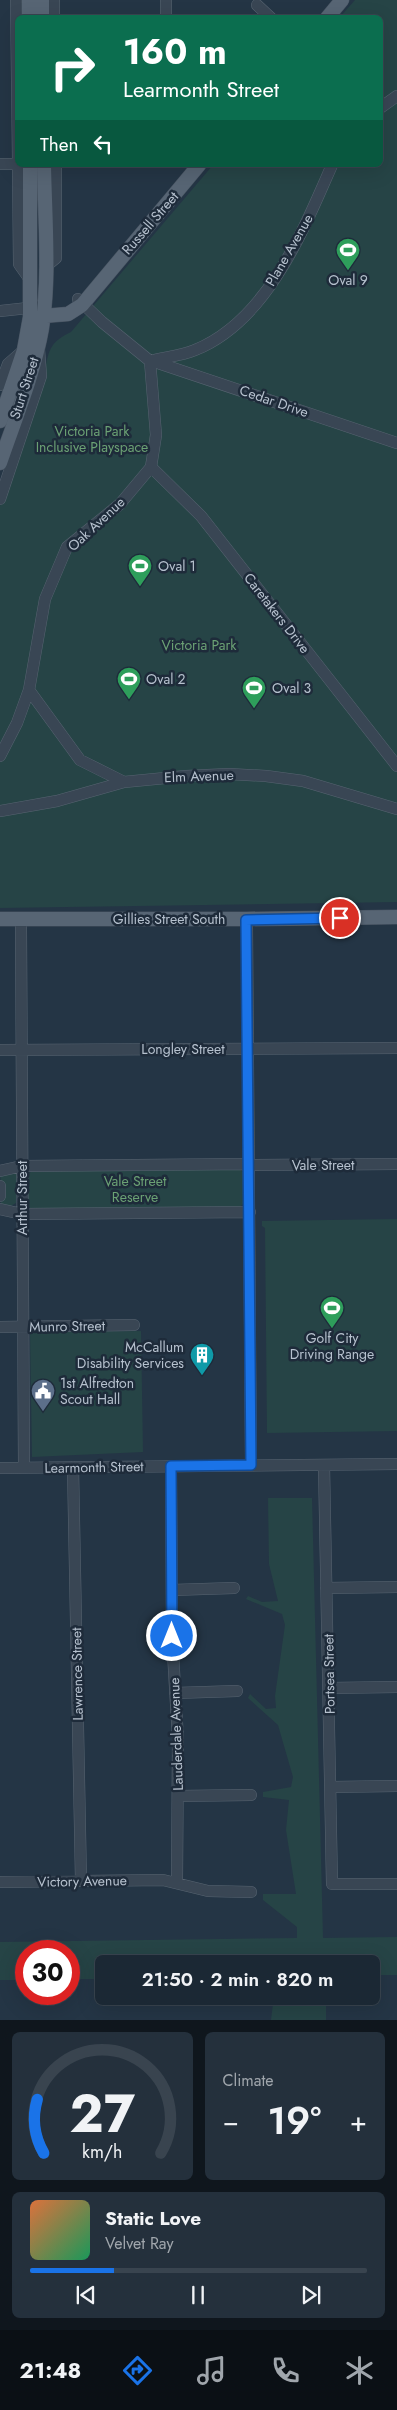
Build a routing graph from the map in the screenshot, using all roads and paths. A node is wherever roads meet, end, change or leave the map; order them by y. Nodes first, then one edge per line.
1 (16, 0) edge
2 (29, 0) edge
3 (42, 0) edge
4 (54, 0) edge
5 (166, 0) edge
6 (342, 0) edge
7 (256, 5) edge
8 (16, 15) edge
9 (29, 15) edge
10 (42, 15) edge
11 (54, 15) edge
12 (166, 15) edge
13 (268, 15) edge
14 (330, 15) edge
15 (397, 96) edge
16 (383, 106) edge
17 (0, 164) edge
18 (15, 164) edge
19 (18, 167) edge
20 (30, 167) edge
21 (44, 167) edge
22 (56, 167) edge
23 (197, 167) edge
24 (331, 167) edge
25 (45, 267) junction
26 (32, 281) junction
27 (80, 302) junction
28 (0, 312) edge
29 (37, 312) junction
30 (39, 342) junction
31 (24, 350) junction
32 (150, 361) junction
33 (0, 384) edge
34 (0, 421) edge
35 (397, 443) edge
36 (0, 463) edge
37 (150, 467) junction
38 (0, 499) edge
39 (29, 690) junction
40 (0, 756) edge
41 (397, 766) edge
42 (124, 782) junction
43 (397, 809) edge
44 (0, 811) edge
45 (397, 917) edge
46 (0, 919) edge
47 (247, 923) junction
48 (20, 924) junction
49 (397, 924) edge
50 (0, 928) edge
51 (248, 1048) junction
52 (397, 1048) edge
53 (0, 1050) edge
54 (21, 1050) junction
55 (249, 1164) junction
56 (397, 1164) edge
57 (22, 1166) junction
58 (0, 1172) edge
59 (0, 1186) edge
60 (0, 1196) edge
61 (0, 1209) edge
62 (250, 1212) junction
63 (22, 1214) junction
64 (134, 1325) dead end
65 (0, 1327) edge
66 (22, 1327) junction
67 (397, 1464) edge
68 (251, 1465) junction
69 (324, 1465) junction
70 (73, 1466) junction
71 (171, 1466) junction
72 (24, 1467) junction
73 (0, 1468) edge
74 (234, 1588) dead end
75 (326, 1588) junction
76 (397, 1588) edge
77 (172, 1590) junction
78 (397, 1687) edge
79 (329, 1688) junction
80 (237, 1691) dead end
81 (175, 1692) junction
82 (397, 1786) edge
83 (331, 1787) junction
84 (251, 1795) dead end
85 (178, 1796) junction
86 (81, 1881) junction
87 (0, 1882) edge
88 (177, 1883) junction
89 (397, 1884) edge
90 (251, 1892) dead end

1 - 8 street
2 - 9 main road
3 - 10 main road
4 - 11 street
5 - 12 street
6 - 14 main road
7 - 13 street
15 - 16 street
17 - 18 street
19 - 26 street
20 - 26 main road, Sturt Street
21 - 25 main road, Sturt Street
22 - 25 street, Sturt Street
23 - 27 main road, Russell Street
24 - 32 street, Plane Avenue
25 - 29 main road, Sturt Street
26 - 29 main road, Sturt Street
27 - 29 main road, Russell Street
27 - 32 street
28 - 29 street
29 - 30 main road, Sturt Street
29 - 31 main road, Sturt Street
30 - 36 main road, Sturt Street
30 - 38 street, Sturt Street
31 - 33 street, Sturt Street
31 - 34 main road, Sturt Street
32 - 35 street, Cedar Drive
32 - 37 street, Oak Avenue
37 - 39 street, Oak Avenue
37 - 41 street, Caretakers Drive
39 - 40 street, Oak Avenue
39 - 42 street
42 - 43 street, Elm Avenue
42 - 44 street, Elm Avenue
45 - 47 main road, Gillies Street South
46 - 48 main road, Gillies Street South
47 - 48 main road, Gillies Street South
47 - 49 main road, Gillies Street South
47 - 51 street
48 - 50 main road, Gillies Street South
48 - 54 street, Arthur Street
51 - 52 street, Longley Street
51 - 54 street, Longley Street
51 - 55 street
53 - 54 street, Longley Street
54 - 57 street, Arthur Street
55 - 56 street, Vale Street
55 - 57 street, Vale Street
55 - 62 street
57 - 58 street, Vale Street
57 - 63 street, Arthur Street
59 - 60 street
61 - 63 street
62 - 63 street
62 - 68 street
63 - 66 street, Arthur Street
64 - 66 street, Munro Street
65 - 66 street, Munro Street
66 - 72 street, Arthur Street
67 - 69 street, Learmonth Street
68 - 69 street, Learmonth Street
68 - 71 street, Learmonth Street
69 - 75 street, Portsea Street
70 - 71 street, Learmonth Street
70 - 72 street, Learmonth Street
70 - 86 street, Lawrence Street
71 - 77 street, Lauderdale Avenue
72 - 73 street, Learmonth Street
74 - 77 street
75 - 76 street
75 - 79 street, Portsea Street
77 - 81 street, Lauderdale Avenue
78 - 79 street
79 - 83 street, Portsea Street
80 - 81 street
81 - 85 street, Lauderdale Avenue
82 - 83 street
83 - 89 street, Portsea Street
84 - 85 street
85 - 88 street, Lauderdale Avenue
86 - 87 street, Victory Avenue
86 - 88 street, Victory Avenue
88 - 90 street, Victory Avenue

